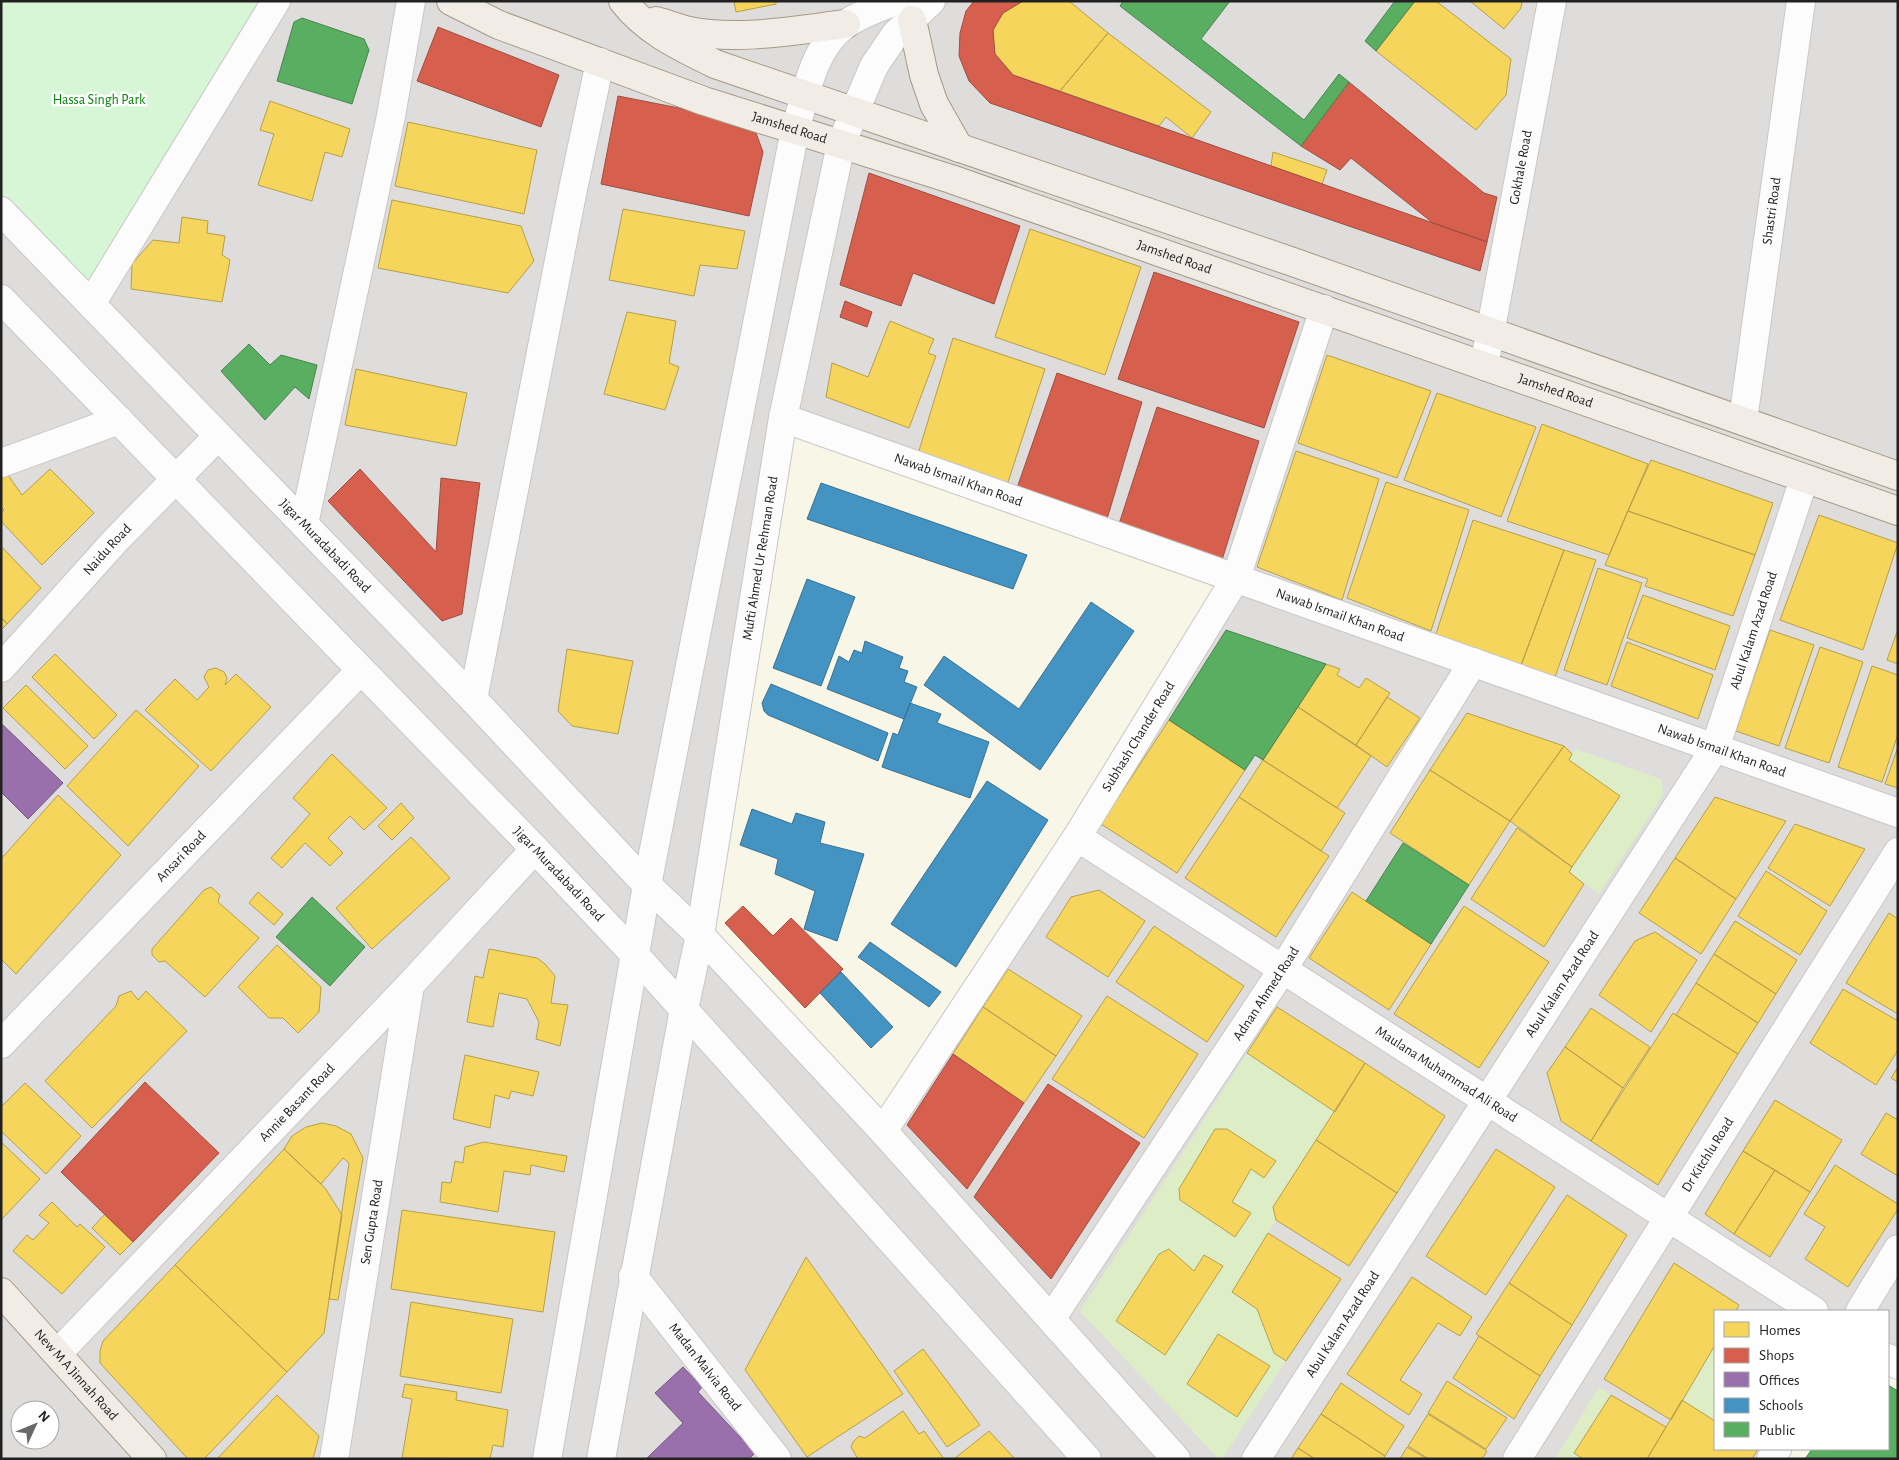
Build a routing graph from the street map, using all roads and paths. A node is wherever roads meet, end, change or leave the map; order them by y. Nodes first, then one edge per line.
1 (276, 1) edge
2 (411, 1) edge
3 (451, 1) edge
4 (931, 1) edge
5 (1552, 1) edge
6 (1801, 1) edge
7 (628, 8) edge
8 (903, 10) edge
9 (846, 24) junction
10 (600, 62) junction
11 (806, 95) junction
12 (853, 111) junction
13 (795, 130) junction
14 (841, 144) junction
15 (959, 148) junction
16 (1, 211) edge
17 (1, 298) edge
18 (91, 304) junction
19 (1324, 309) junction
20 (1492, 332) junction
21 (1484, 366) junction
22 (783, 418) junction
23 (119, 420) junction
24 (1742, 420) junction
25 (218, 436) junction
26 (1, 463) edge
27 (1898, 476) edge
28 (176, 477) junction
29 (1804, 479) junction
30 (1898, 511) edge
31 (304, 524) junction
32 (1236, 578) junction
33 (1473, 662) junction
34 (1, 668) edge
35 (362, 670) junction
36 (473, 700) junction
37 (1715, 748) junction
38 (1898, 813) edge
39 (1077, 837) junction
40 (535, 849) junction
41 (1898, 852) edge
42 (647, 884) junction
43 (700, 935) junction
44 (636, 956) junction
45 (1282, 969) junction
46 (410, 985) junction
47 (684, 1009) junction
48 (1, 1044) edge
49 (1486, 1101) junction
50 (883, 1131) junction
51 (1669, 1218) junction
52 (1898, 1248) edge
53 (634, 1276) junction
54 (1, 1292) edge
55 (1812, 1310) edge
56 (1861, 1310) edge
57 (1051, 1319) junction
58 (58, 1353) junction
59 (152, 1459) edge
60 (334, 1459) edge
61 (547, 1459) edge
62 (601, 1459) edge
63 (777, 1459) edge
64 (1087, 1459) edge
65 (1176, 1459) edge
66 (1256, 1459) edge
67 (1517, 1459) edge

1 - 18 street
2 - 31 street
3 - 10 main road, Jamshed Road
4 - 8 street, Mufti Ahmed Ur Rehman Road
5 - 20 street, Gokhale Road
6 - 24 street, Shastri Road
7 - 9 main road
7 - 11 main road
8 - 9 street
8 - 12 street, Mufti Ahmed Ur Rehman Road
8 - 15 main road
9 - 11 street
10 - 13 main road, Jamshed Road
10 - 36 street
11 - 12 main road
11 - 13 street
12 - 14 street, Mufti Ahmed Ur Rehman Road
12 - 15 main road
13 - 14 main road, Jamshed Road
13 - 42 street
14 - 19 main road, Jamshed Road
14 - 22 street, Mufti Ahmed Ur Rehman Road
15 - 20 main road
16 - 18 street, Jigar Muradabadi Road
17 - 23 street, Jigar Muradabadi Road
18 - 25 street, Jigar Muradabadi Road
19 - 21 main road, Jamshed Road
19 - 32 street, Subhash Chander Road
20 - 21 street, Gokhale Road
20 - 24 main road
21 - 29 main road, Jamshed Road
22 - 32 street, Nawab Ismail Khan Road
22 - 43 street, Mufti Ahmed Ur Rehman Road
23 - 26 street
23 - 28 street, Jigar Muradabadi Road
24 - 27 main road
25 - 28 street, Naidu Road
25 - 31 street, Jigar Muradabadi Road
28 - 34 street, Naidu Road
28 - 35 street, Jigar Muradabadi Road
29 - 30 main road, Jamshed Road
29 - 37 street, Abul Kalam Azad Road
31 - 36 street, Jigar Muradabadi Road
32 - 33 street, Nawab Ismail Khan Road
32 - 39 street, Subhash Chander Road
33 - 37 street, Nawab Ismail Khan Road
33 - 45 street, Adnan Ahmed Road
35 - 40 street, Jigar Muradabadi Road
35 - 48 street, Ansari Road
36 - 42 street, Jigar Muradabadi Road
37 - 38 street, Nawab Ismail Khan Road
37 - 49 street, Abul Kalam Azad Road
39 - 45 street, Maulana Muhammad Ali Road
39 - 50 street, Subhash Chander Road
40 - 44 street, Jigar Muradabadi Road
40 - 46 street, Annie Basant Road
41 - 51 street, Dr Kitchlu Road
42 - 43 street, Jigar Muradabadi Road
42 - 44 street
43 - 47 street, Mufti Ahmed Ur Rehman Road
43 - 50 street, Jigar Muradabadi Road
44 - 47 street, Jigar Muradabadi Road
44 - 61 street
45 - 49 street, Maulana Muhammad Ali Road
45 - 57 street, Adnan Ahmed Road
46 - 58 street, Annie Basant Road
46 - 60 street, Sen Gupta Road
47 - 53 street, Mufti Ahmed Ur Rehman Road
47 - 64 street, Jigar Muradabadi Road
49 - 51 street, Maulana Muhammad Ali Road
49 - 66 street, Abul Kalam Azad Road
50 - 57 street, Jigar Muradabadi Road
51 - 55 street, Maulana Muhammad Ali Road
51 - 67 street, Dr Kitchlu Road
52 - 56 street
53 - 62 street, Mufti Ahmed Ur Rehman Road
53 - 63 street, Madan Malvia Road
54 - 58 main road, New M A Jinnah Road
57 - 65 street, Jigar Muradabadi Road
58 - 59 main road, New M A Jinnah Road

